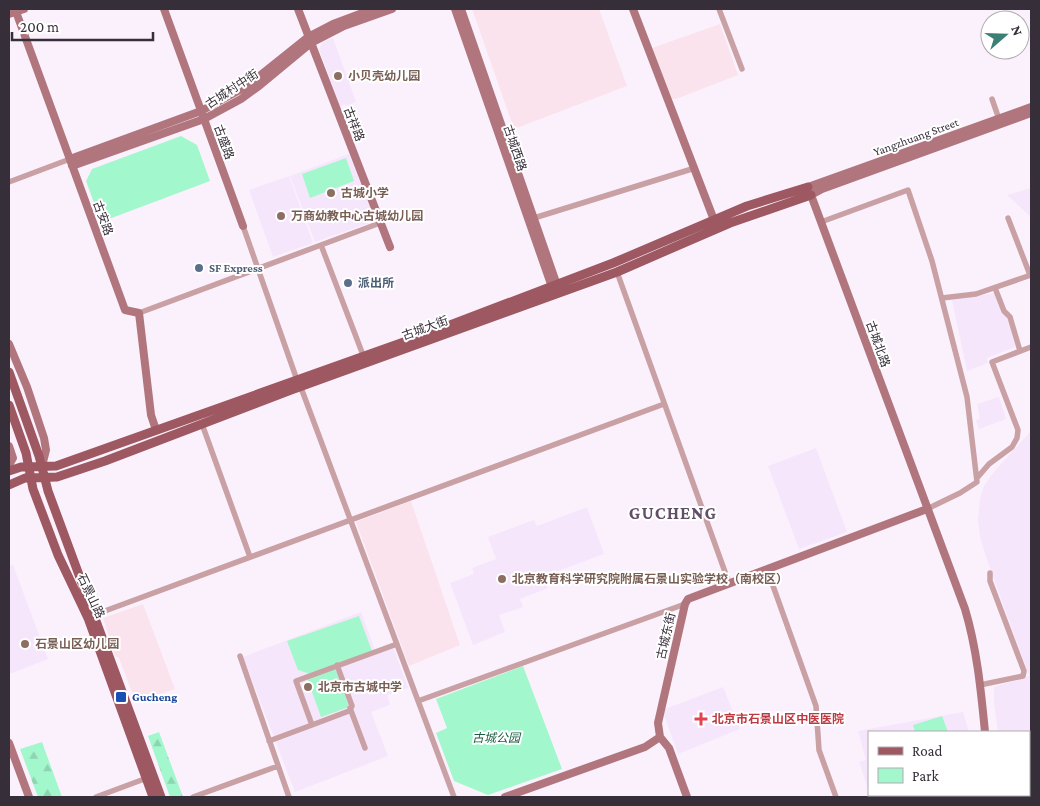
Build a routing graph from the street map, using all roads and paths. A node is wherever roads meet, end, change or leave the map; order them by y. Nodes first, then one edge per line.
1 (24, 9) edge
2 (164, 9) edge
3 (298, 9) edge
4 (373, 9) edge
5 (392, 9) edge
6 (455, 9) edge
7 (462, 9) edge
8 (633, 9) edge
9 (719, 9) edge
10 (13, 12) edge
11 (309, 40) junction
12 (742, 69) dead end
13 (992, 99) dead end
14 (1031, 107) edge
15 (201, 111) junction
16 (1031, 113) edge
17 (1031, 118) edge
18 (999, 119) junction
19 (204, 120) junction
20 (71, 163) junction
21 (695, 168) junction
22 (9, 182) edge
23 (810, 191) junction
24 (534, 218) junction
25 (1008, 218) dead end
26 (714, 220) junction
27 (821, 222) junction
28 (380, 223) junction
29 (243, 226) joint
30 (321, 246) junction
31 (390, 247) dead end
32 (258, 269) junction
33 (617, 272) junction
34 (1031, 275) edge
35 (995, 288) junction
36 (555, 289) junction
37 (942, 298) junction
38 (139, 313) junction
39 (9, 344) edge
40 (1031, 347) edge
41 (1020, 352) junction
42 (363, 355) junction
43 (9, 372) edge
44 (299, 383) junction
45 (664, 404) junction
46 (9, 405) edge
47 (202, 424) junction
48 (156, 430) junction
49 (9, 446) edge
50 (10, 461) edge
51 (29, 466) junction
52 (42, 466) junction
53 (9, 471) edge
54 (32, 478) junction
55 (45, 478) junction
56 (977, 478) junction
57 (9, 485) edge
58 (927, 509) junction
59 (351, 519) junction
60 (250, 557) junction
61 (767, 569) junction
62 (990, 573) dead end
63 (729, 583) junction
64 (685, 604) junction
65 (94, 615) junction
66 (397, 644) junction
67 (240, 656) dead end
68 (337, 666) junction
69 (980, 686) junction
70 (418, 701) junction
71 (350, 708) junction
72 (312, 724) junction
73 (985, 731) edge
74 (660, 736) junction
75 (269, 741) junction
76 (9, 743) edge
77 (365, 748) dead end
78 (278, 766) junction
79 (146, 778) junction
80 (29, 797) edge
81 (96, 797) edge
82 (153, 797) edge
83 (161, 797) edge
84 (193, 797) edge
85 (290, 797) edge
86 (454, 797) edge
87 (505, 797) edge
88 (687, 797) edge
89 (836, 797) edge

1 - 10 street
2 - 15 street, 古盛路
3 - 11 street, 古祥路
4 - 11 street, 古城村中街
5 - 11 street, 古城村中街
6 - 36 street, 古城西路
7 - 24 street, 古城西路
8 - 21 street
9 - 12 street
10 - 20 street, 古安路
11 - 15 street, 古城村中街
11 - 19 street, 古城村中街
11 - 28 street, 古祥路
13 - 18 street
14 - 18 street, Yangzhuang Street
15 - 19 street, 古盛路
15 - 20 street, 古城村中街
16 - 23 street
17 - 23 street, Yangzhuang Street
18 - 23 street, Yangzhuang Street
19 - 20 street, 古城村中街
19 - 29 street, 古盛路
20 - 22 street
20 - 38 street, 古安路
21 - 24 street
21 - 26 street
23 - 26 main road, 古城大街
23 - 27 street, 古城北路
23 - 33 main road, 古城大街
24 - 36 street, 古城西路
25 - 34 street
26 - 36 main road, 古城大街
27 - 37 street
27 - 58 street, 古城北路
28 - 30 street
28 - 31 street, 古祥路
29 - 32 street
30 - 32 street
30 - 42 street
32 - 38 street
32 - 44 street
33 - 36 main road, 古城大街
33 - 45 street
34 - 35 street
35 - 37 street
35 - 41 street
36 - 42 main road, 古城大街
36 - 44 main road, 古城大街
37 - 56 street
38 - 48 street
39 - 52 street
40 - 41 street
41 - 56 street
42 - 44 main road, 古城大街
43 - 52 main road
44 - 47 main road, 古城大街
44 - 48 main road, 古城大街
44 - 59 street
45 - 59 street
45 - 63 street
46 - 51 main road, 石景山路
47 - 55 main road, 古城大街
47 - 60 street
48 - 52 main road, 古城大街
49 - 50 street
51 - 52 main road, 古城大街
51 - 53 main road, 古城大街
51 - 54 main road, 石景山路
52 - 55 main road, 石景山路
54 - 55 main road, 古城大街
54 - 57 main road, 古城大街
54 - 79 main road, 石景山路
55 - 65 main road, 石景山路
56 - 58 street
58 - 61 street, 古城东街
58 - 69 street, 古城北路
59 - 60 street
59 - 66 street
60 - 65 street
61 - 63 street, 古城东街
61 - 89 street
62 - 69 street
63 - 64 street, 古城东街
64 - 70 street
64 - 74 street, 古城东街
65 - 83 main road, 石景山路
66 - 68 street
66 - 70 street
67 - 75 street
68 - 71 street
68 - 72 street
69 - 73 street, 古城北路
70 - 86 street
71 - 72 street
71 - 77 street
72 - 75 street
74 - 87 street
74 - 88 street
75 - 78 street
76 - 80 street
78 - 84 street
78 - 85 street
79 - 81 street
79 - 82 main road, 石景山路

